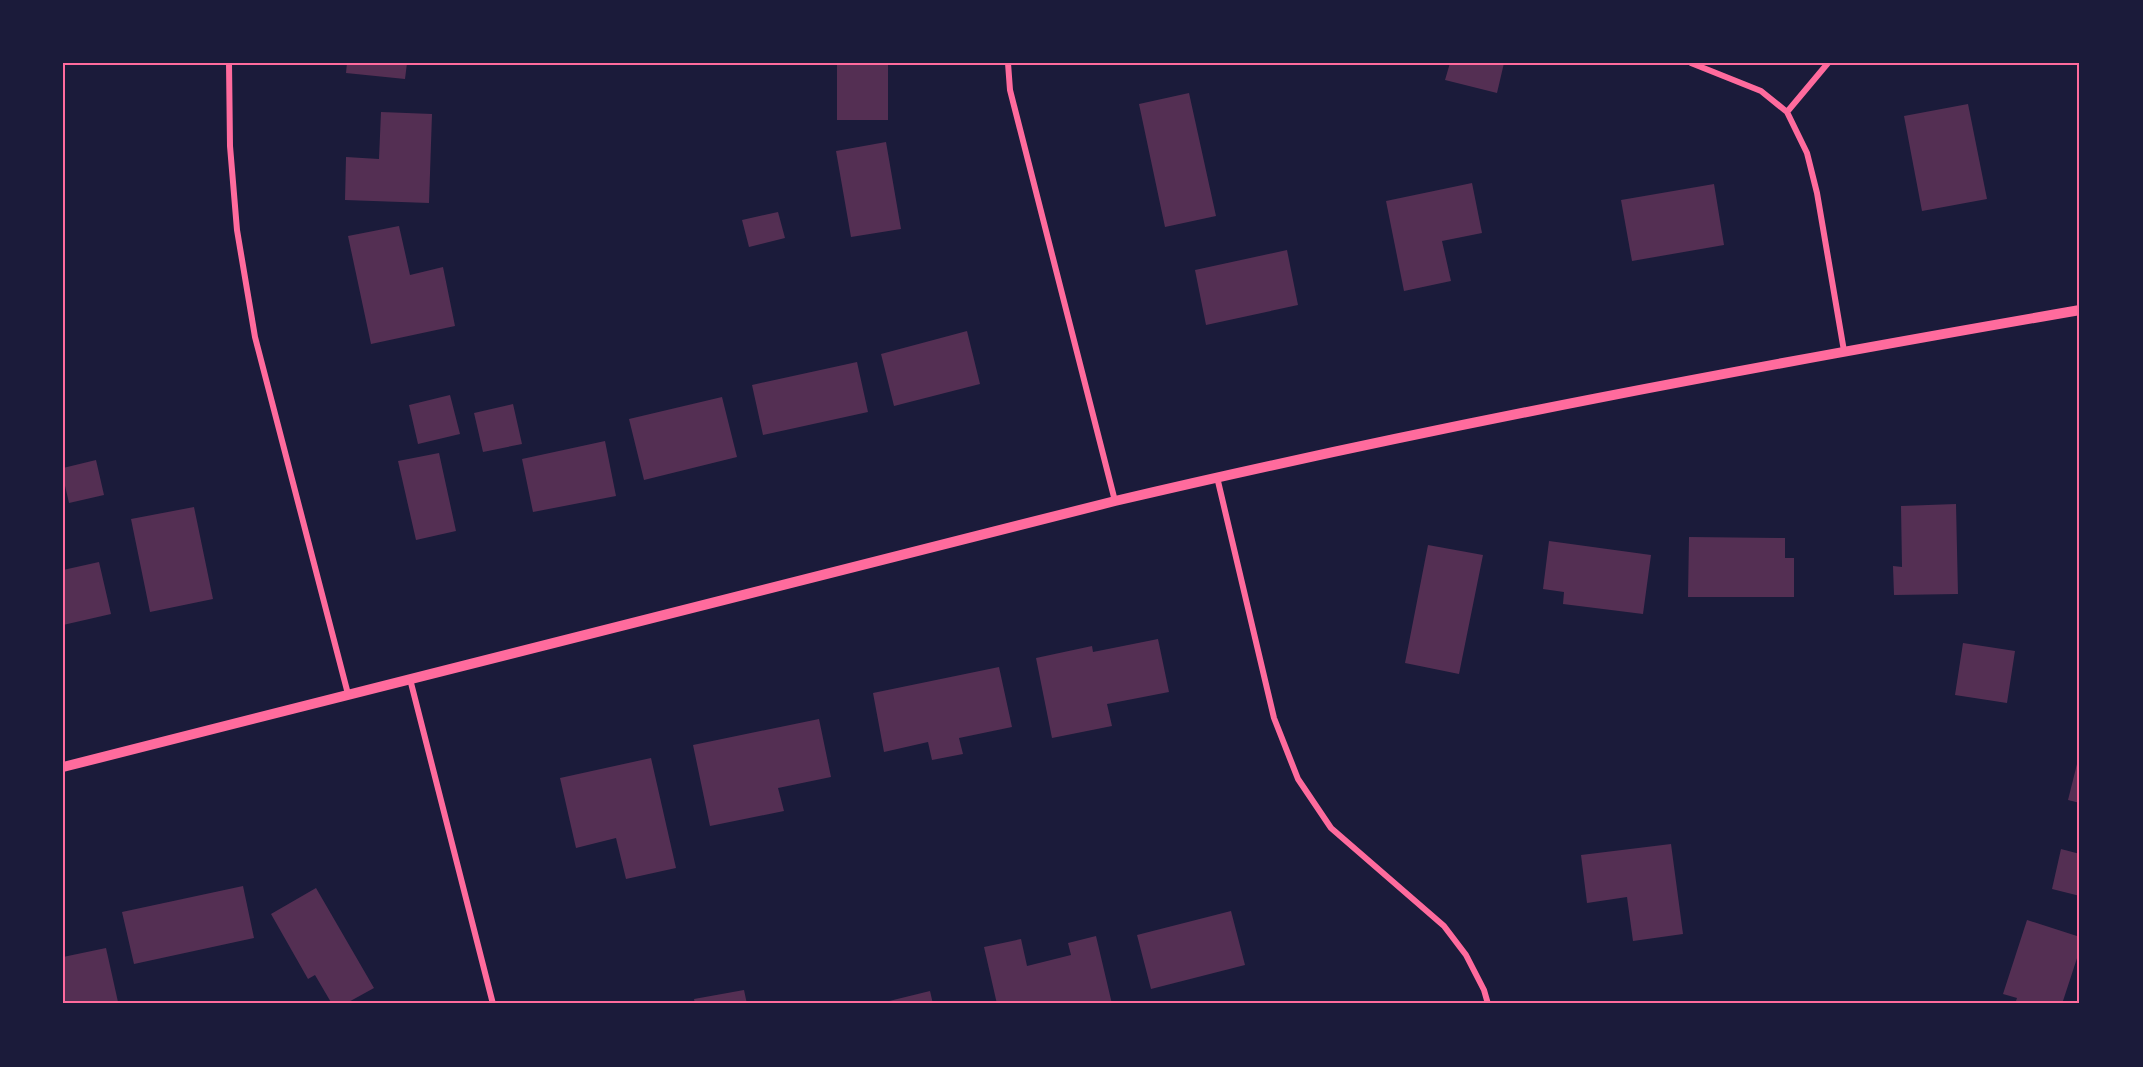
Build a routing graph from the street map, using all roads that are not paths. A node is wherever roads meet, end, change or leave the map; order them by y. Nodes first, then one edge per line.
1 (229, 63) edge
2 (1008, 63) edge
3 (1691, 63) edge
4 (1827, 63) edge
5 (1787, 112) junction
6 (2080, 310) edge
7 (1844, 351) junction
8 (1217, 477) junction
9 (1115, 501) junction
10 (410, 678) junction
11 (348, 694) junction
12 (63, 767) edge
13 (493, 1004) edge
14 (1488, 1004) edge

1 - 11 street
2 - 9 street
3 - 5 street
4 - 5 street
5 - 7 street
6 - 7 street
7 - 8 street
8 - 9 street
8 - 14 street
9 - 10 street
10 - 11 street
10 - 13 street
11 - 12 street

